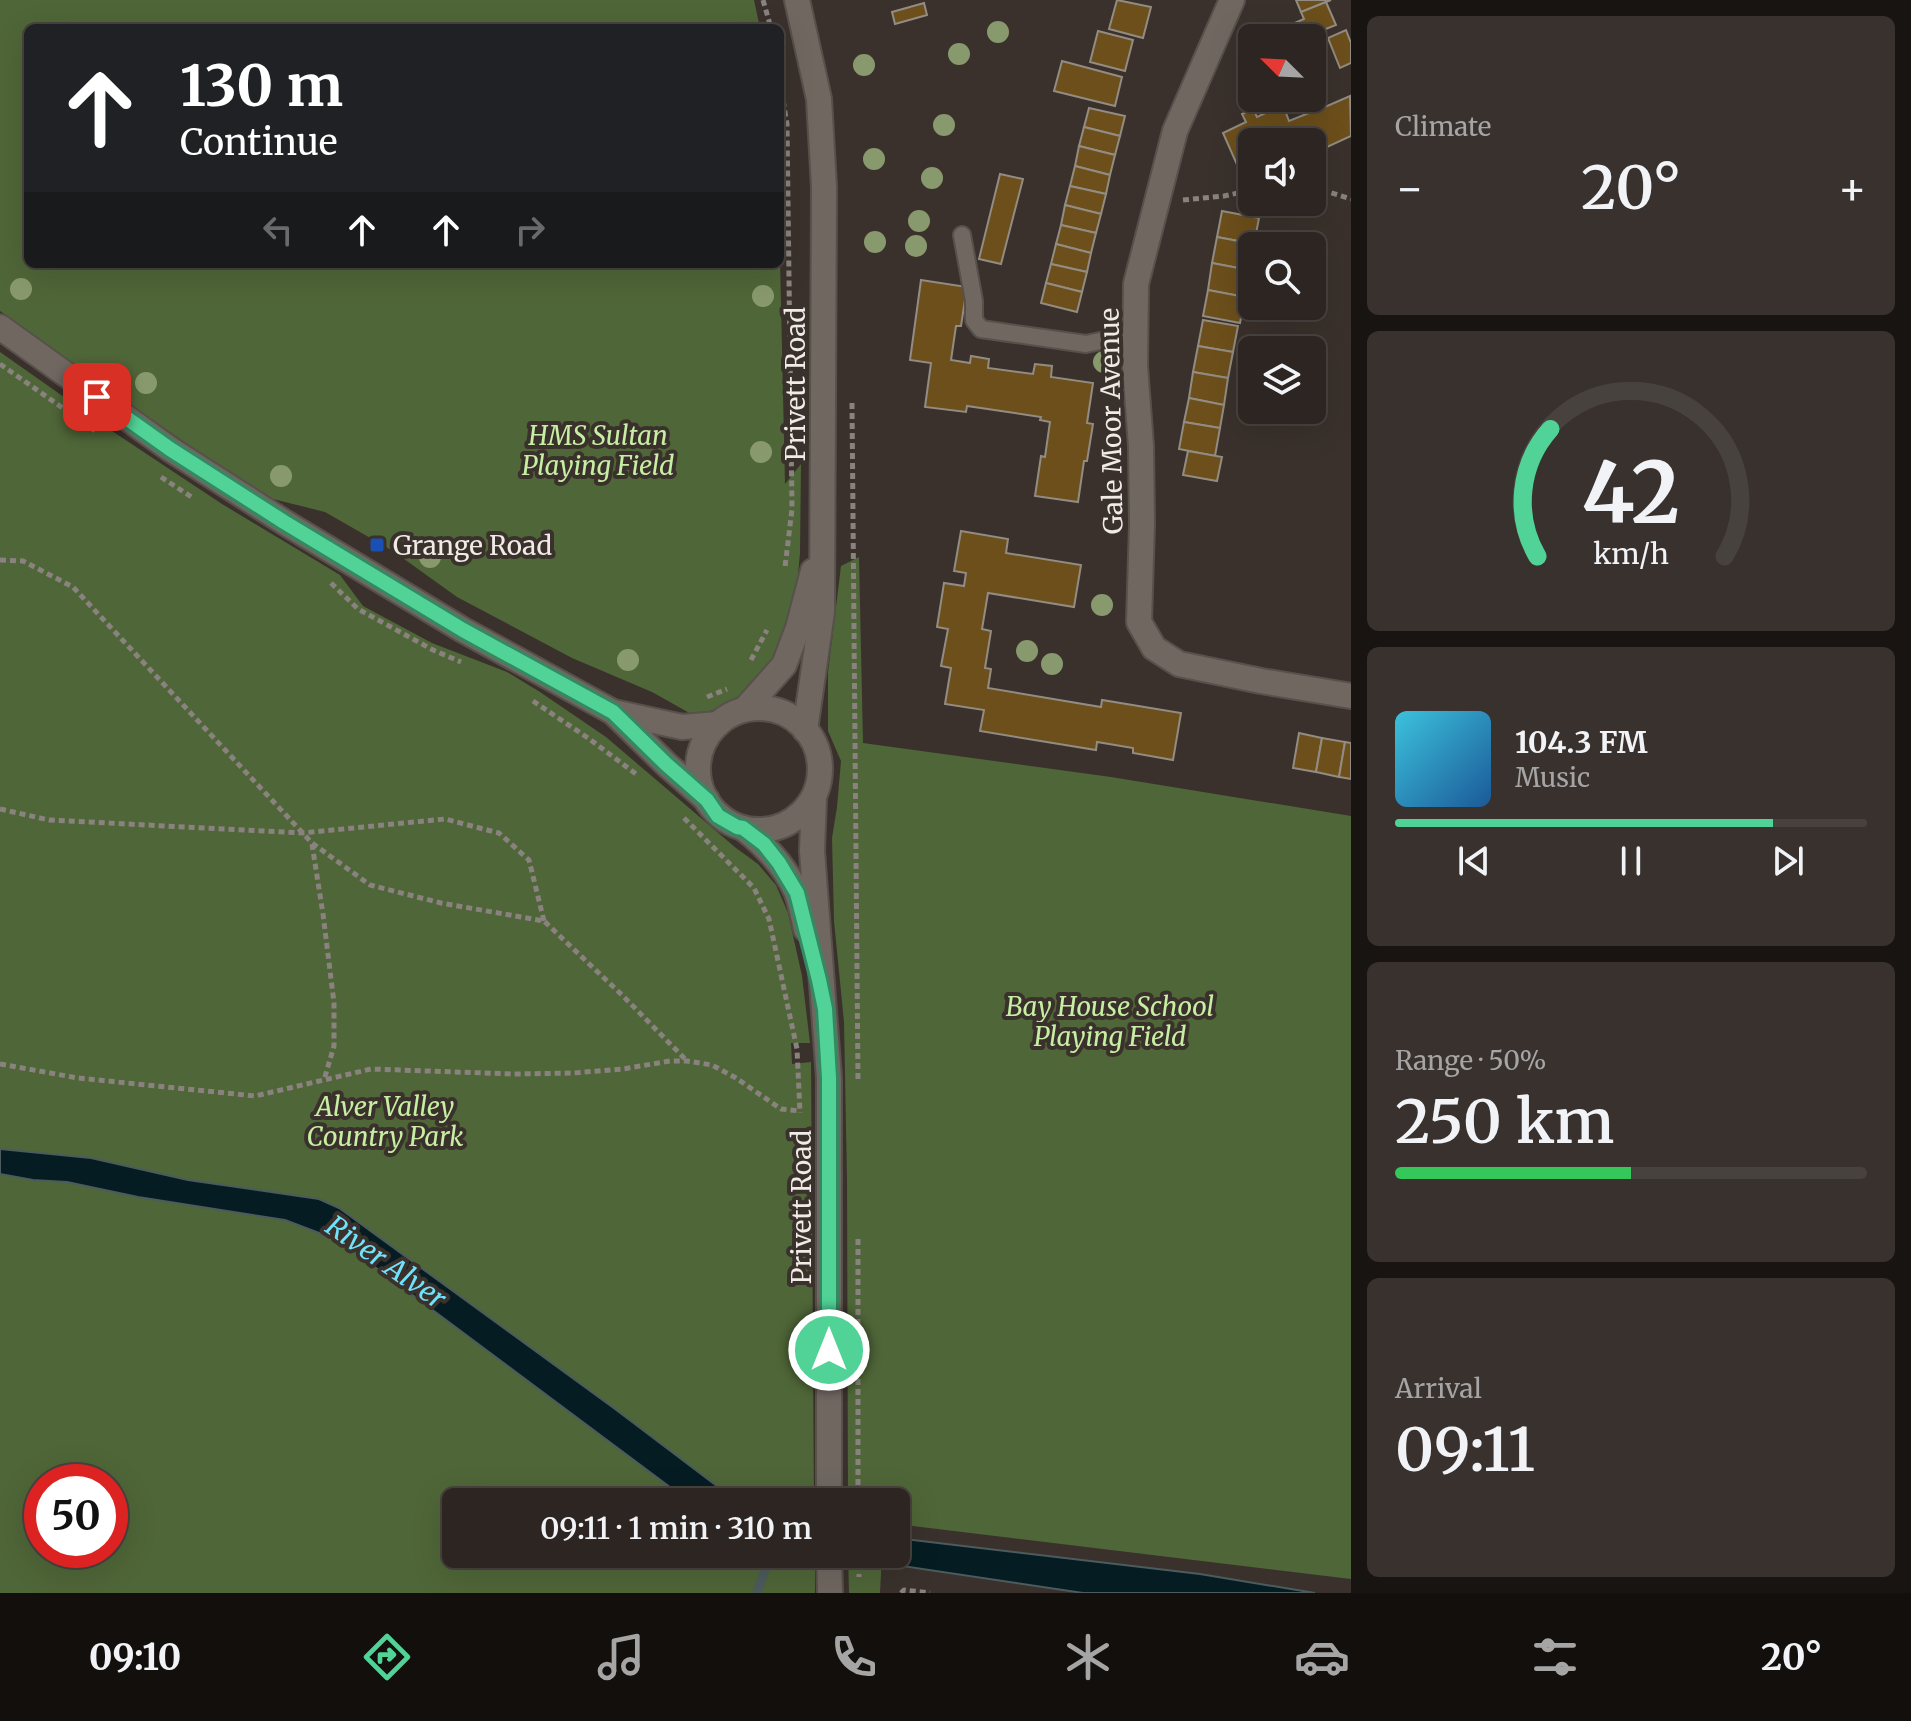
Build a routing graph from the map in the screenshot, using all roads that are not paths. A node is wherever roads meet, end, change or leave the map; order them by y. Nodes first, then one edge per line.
1 (797, 0) edge
2 (1232, 0) edge
3 (962, 235) dead end
4 (0, 327) edge
5 (1134, 334) junction
6 (823, 530) junction
7 (1351, 696) edge
8 (745, 709) junction
9 (613, 712) junction
10 (718, 724) junction
11 (805, 730) junction
12 (814, 798) junction
13 (707, 800) junction
14 (743, 828) junction
15 (825, 1009) junction
16 (829, 1488) edge
17 (829, 1568) edge
18 (830, 1593) edge

1 - 6 main road, Privett Road
2 - 5 main road, Gale Moor Avenue
3 - 5 lane
4 - 9 main road
5 - 7 main road, Gale Moor Avenue
6 - 8 main road, Privett Road
6 - 11 main road, Privett Road
8 - 10 main road
8 - 11 main road
9 - 10 main road
9 - 13 main road
10 - 13 main road
11 - 12 main road
12 - 14 main road
12 - 15 main road, Privett Road
13 - 14 main road
14 - 15 main road, Privett Road
15 - 16 main road, Privett Road
17 - 18 main road

